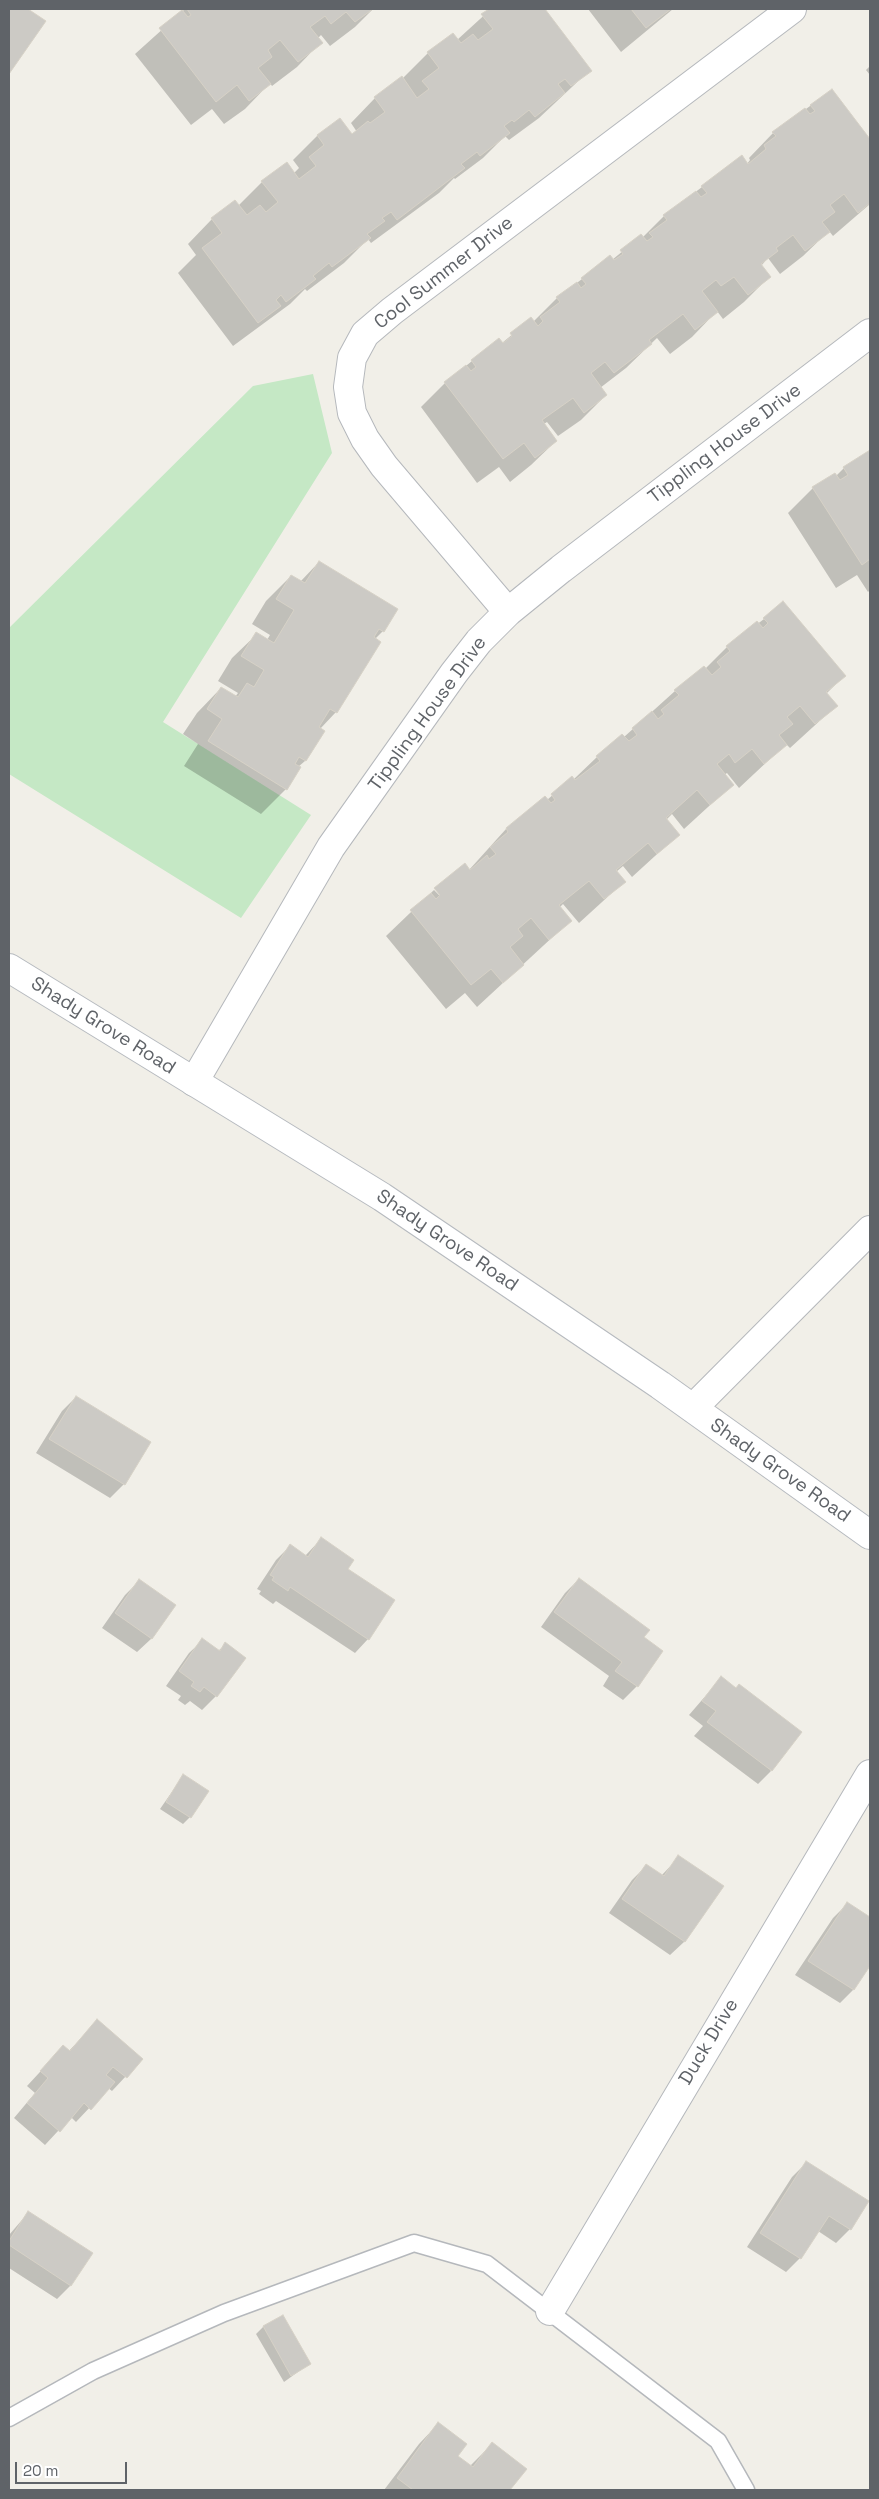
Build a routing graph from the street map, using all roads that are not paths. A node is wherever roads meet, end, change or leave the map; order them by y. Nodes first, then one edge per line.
1 (792, 9) edge
2 (870, 334) edge
3 (508, 612) junction
4 (9, 968) edge
5 (194, 1082) junction
6 (870, 1230) edge
7 (693, 1408) junction
8 (870, 1535) edge
9 (870, 1774) edge
10 (550, 2311) junction
11 (9, 2418) edge
12 (746, 2490) edge

1 - 3 street, Cool Summer Drive
2 - 3 street, Tippling House Drive
3 - 5 street, Tippling House Drive
4 - 5 street, Shady Grove Road
5 - 7 street, Shady Grove Road
6 - 7 street
7 - 8 street, Shady Grove Road
9 - 10 street, Duck Drive
10 - 11 lane
10 - 12 lane

